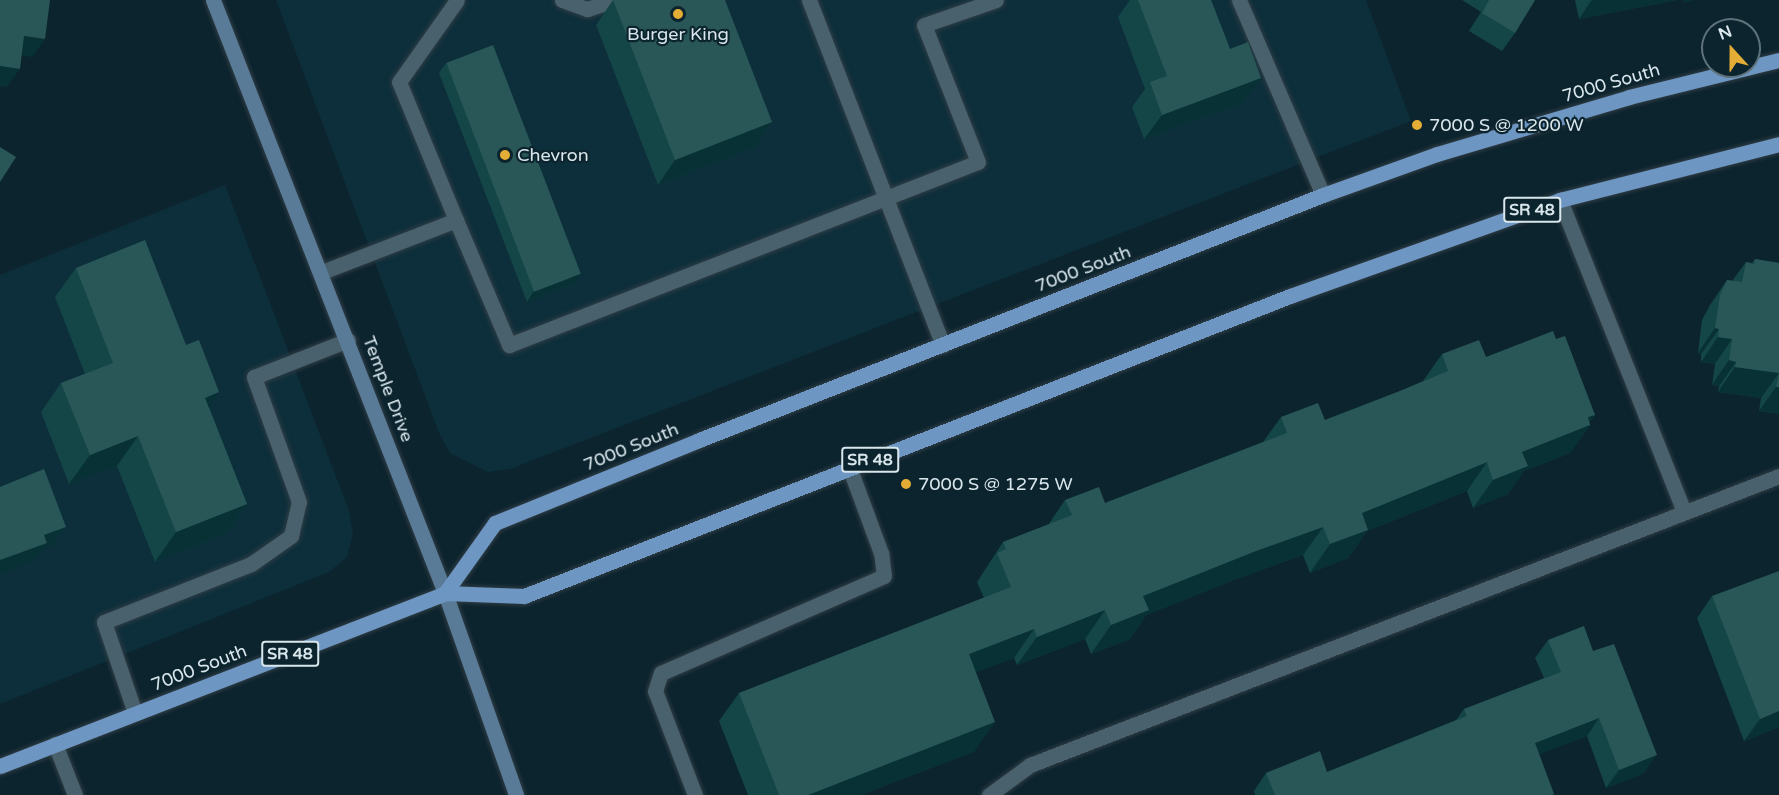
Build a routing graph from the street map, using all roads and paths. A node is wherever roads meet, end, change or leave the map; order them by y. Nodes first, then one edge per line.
1 (213, 0) edge
2 (457, 0) edge
3 (562, 0) edge
4 (615, 0) edge
5 (809, 0) edge
6 (996, 0) edge
7 (1239, 0) edge
8 (1779, 60) edge
9 (1779, 144) edge
10 (1323, 195) junction
11 (886, 198) junction
12 (1560, 200) junction
13 (456, 220) junction
14 (322, 272) junction
15 (348, 340) junction
16 (943, 345) junction
17 (850, 468) junction
18 (1779, 476) edge
19 (1684, 512) junction
20 (445, 593) junction
21 (135, 713) junction
22 (55, 744) junction
23 (0, 766) edge
24 (75, 795) edge
25 (516, 795) edge
26 (695, 795) edge
27 (989, 795) edge

1 - 14 main road, Temple Drive
2 - 13 lane
3 - 4 lane
5 - 11 lane
6 - 11 lane
7 - 10 lane
8 - 10 main road, 7000 South
9 - 12 main road, 7000 South / SR 48
10 - 16 main road, 7000 South
11 - 13 lane
11 - 16 lane
12 - 17 main road, 7000 South / SR 48
12 - 19 lane
13 - 14 lane
14 - 15 main road, Temple Drive
15 - 20 main road, Temple Drive
15 - 21 lane
16 - 20 main road, 7000 South
17 - 20 main road, 7000 South / SR 48
17 - 26 lane
18 - 19 lane
19 - 27 lane
20 - 21 main road, 7000 South / SR 48
20 - 25 main road, Temple Drive
21 - 22 main road, 7000 South / SR 48
22 - 23 main road, 7000 South / SR 48
22 - 24 lane

